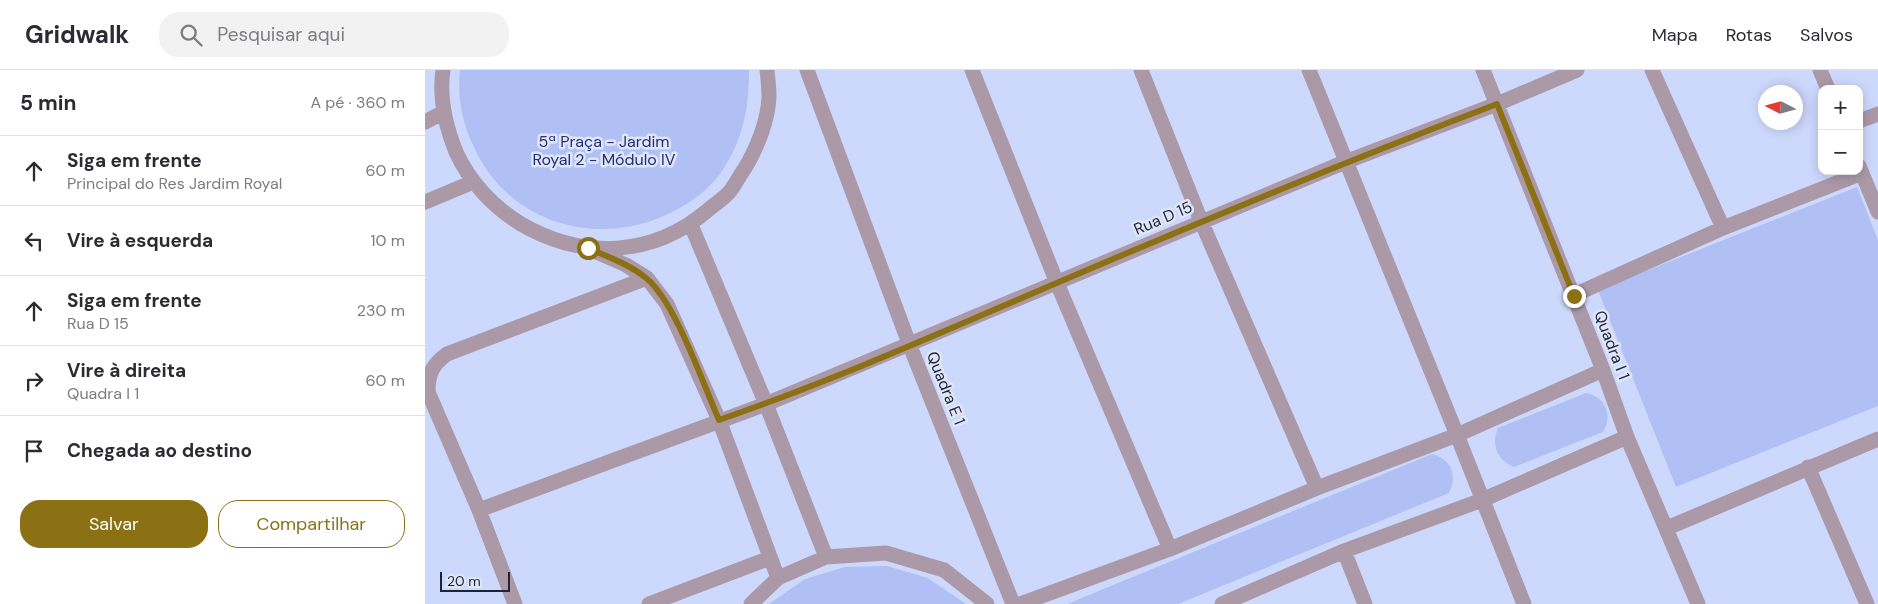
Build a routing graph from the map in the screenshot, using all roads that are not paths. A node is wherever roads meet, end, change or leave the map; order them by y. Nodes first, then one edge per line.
1 (443, 70) edge
2 (767, 70) edge
3 (807, 70) edge
4 (972, 70) edge
5 (1141, 70) edge
6 (1309, 70) edge
7 (1483, 70) edge
8 (1577, 70) edge
9 (1652, 70) edge
10 (1820, 70) edge
11 (1826, 85) edge
12 (1497, 104) junction
13 (444, 112) junction
14 (1878, 114) edge
15 (1863, 120) edge
16 (425, 122) edge
17 (1345, 162) junction
18 (1849, 175) edge
19 (1863, 175) edge
20 (473, 182) junction
21 (425, 202) edge
22 (1878, 212) edge
23 (1201, 221) junction
24 (691, 225) junction
25 (1723, 228) junction
26 (588, 248) junction
27 (647, 278) junction
28 (1057, 283) junction
29 (1574, 296) junction
30 (910, 346) junction
31 (1603, 370) junction
32 (766, 404) junction
33 (719, 420) junction
34 (1457, 435) junction
35 (1627, 437) junction
36 (1878, 439) edge
37 (1808, 467) junction
38 (1317, 488) junction
39 (1482, 500) junction
40 (479, 510) junction
41 (1667, 528) junction
42 (1170, 549) junction
43 (1344, 551) junction
44 (826, 557) junction
45 (770, 558) junction
46 (778, 578) junction
47 (515, 604) edge
48 (649, 604) edge
49 (751, 604) edge
50 (987, 604) edge
51 (1013, 604) edge
52 (1020, 604) edge
53 (1222, 604) edge
54 (1365, 604) edge
55 (1524, 604) edge
56 (1698, 604) edge
57 (1867, 604) edge

1 - 13 street
2 - 24 street
3 - 30 street, Quadra E 1
4 - 28 street
5 - 23 street
6 - 17 street
7 - 12 street, Quadra I 1
8 - 12 street, Rua D 15
9 - 25 street
10 - 11 street
12 - 17 street, Rua D 15
12 - 29 street, Quadra I 1
13 - 16 street
13 - 20 street
14 - 15 street
17 - 23 street, Rua D 15
17 - 34 street
18 - 25 street
19 - 22 street
20 - 21 street
20 - 26 street
23 - 28 street, Rua D 15
23 - 38 street
24 - 26 street
24 - 32 street
25 - 29 street
26 - 27 street
27 - 33 street
27 - 40 street
28 - 30 street, Rua D 15
28 - 42 street
29 - 31 street, Quadra I 1
30 - 32 street, Rua D 15
30 - 51 street, Quadra E 1
31 - 34 street
31 - 35 street, Quadra I 1
32 - 33 street, Rua D 15
32 - 44 street
33 - 40 street, Rua D 15
33 - 45 street
34 - 38 street
34 - 39 street
35 - 39 street
35 - 41 street, Quadra I 1
36 - 37 street
37 - 41 street
37 - 57 street
38 - 42 street
39 - 43 street
39 - 55 street
40 - 47 street
41 - 56 street, Quadra I 1
42 - 52 street
43 - 53 street
43 - 54 street
44 - 46 street
44 - 50 street
45 - 46 street
45 - 48 street
46 - 49 street

